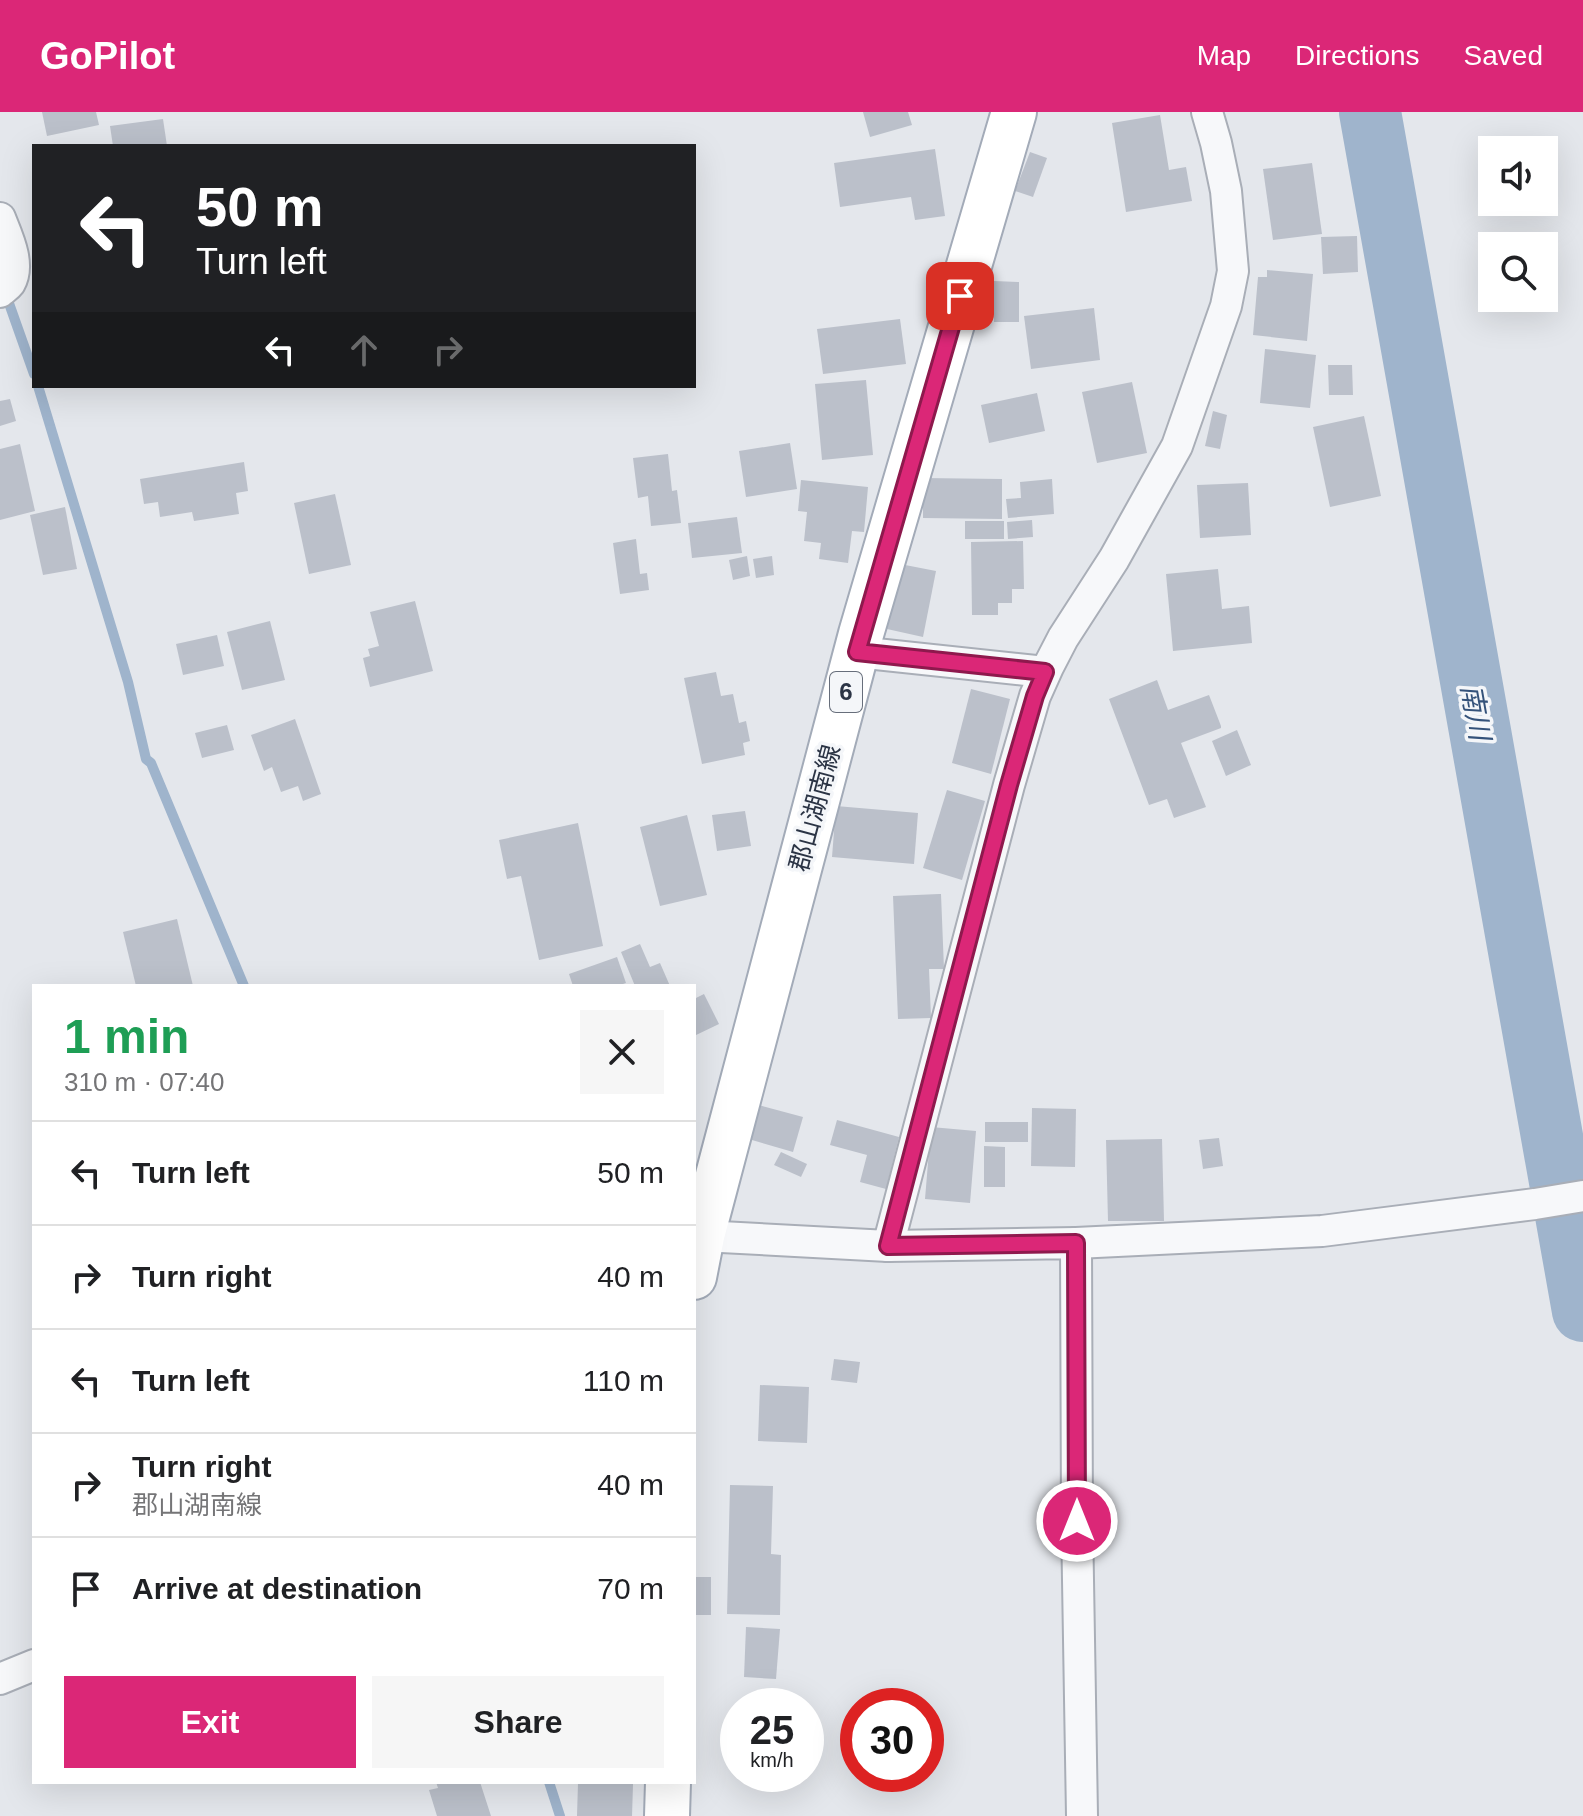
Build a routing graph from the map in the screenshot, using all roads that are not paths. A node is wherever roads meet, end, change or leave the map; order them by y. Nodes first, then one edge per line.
1 (1014, 112) edge
2 (1207, 112) edge
3 (0, 218) edge
4 (0, 292) edge
5 (857, 652) junction
6 (1045, 672) junction
7 (1583, 1196) edge
8 (1076, 1243) junction
9 (888, 1246) junction
10 (698, 1256) edge
11 (32, 1666) edge
12 (0, 1679) edge
13 (668, 1784) edge
14 (667, 1816) edge
15 (1082, 1816) edge

1 - 5 main road, 郡山湖南線 / 6
2 - 6 street
3 - 4 street
5 - 6 street
5 - 10 main road, 郡山湖南線 / 6
6 - 9 street
7 - 8 street
8 - 9 street
8 - 15 street
9 - 10 street
11 - 12 street
13 - 14 main road

